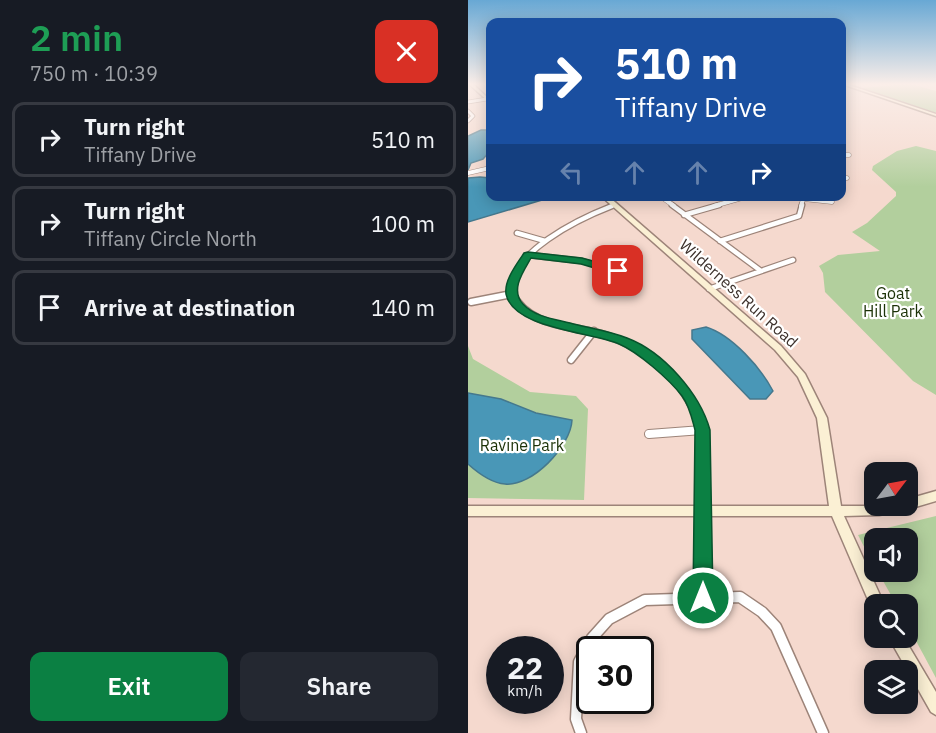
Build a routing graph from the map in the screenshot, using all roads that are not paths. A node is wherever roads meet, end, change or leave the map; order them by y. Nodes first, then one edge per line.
1 (486, 169) edge
2 (468, 173) edge
3 (608, 201) edge
4 (666, 201) edge
5 (732, 201) edge
6 (803, 201) edge
7 (825, 201) edge
8 (832, 202) dead end
9 (612, 206) junction
10 (684, 215) junction
11 (517, 233) dead end
12 (545, 241) junction
13 (720, 241) junction
14 (528, 255) junction
15 (793, 260) dead end
16 (618, 271) dead end
17 (761, 271) junction
18 (709, 289) junction
19 (512, 294) junction
20 (471, 302) dead end
21 (594, 331) junction
22 (571, 360) dead end
23 (702, 430) junction
24 (649, 434) dead end
25 (936, 496) edge
26 (918, 501) edge
27 (864, 510) edge
28 (468, 511) edge
29 (836, 511) junction
30 (703, 513) junction
31 (872, 594) edge
32 (703, 598) junction
33 (902, 648) edge
34 (936, 707) edge
35 (581, 733) edge
36 (823, 733) edge

1 - 2 street
3 - 9 street, Wilderness Run Road
4 - 10 street
5 - 10 street
6 - 13 street
7 - 8 street
9 - 12 street
9 - 18 street, Wilderness Run Road
10 - 13 street
11 - 12 street
12 - 14 street
13 - 17 street
14 - 16 street
14 - 19 street
15 - 17 street
17 - 18 street
18 - 29 street, Wilderness Run Road
19 - 20 street
19 - 21 street
21 - 22 street
21 - 23 street
23 - 24 street
23 - 30 street
25 - 26 street
27 - 29 street
28 - 30 street
29 - 30 street
29 - 31 street, Wilderness Run Road
30 - 32 street
32 - 35 street
32 - 36 street
33 - 34 street

